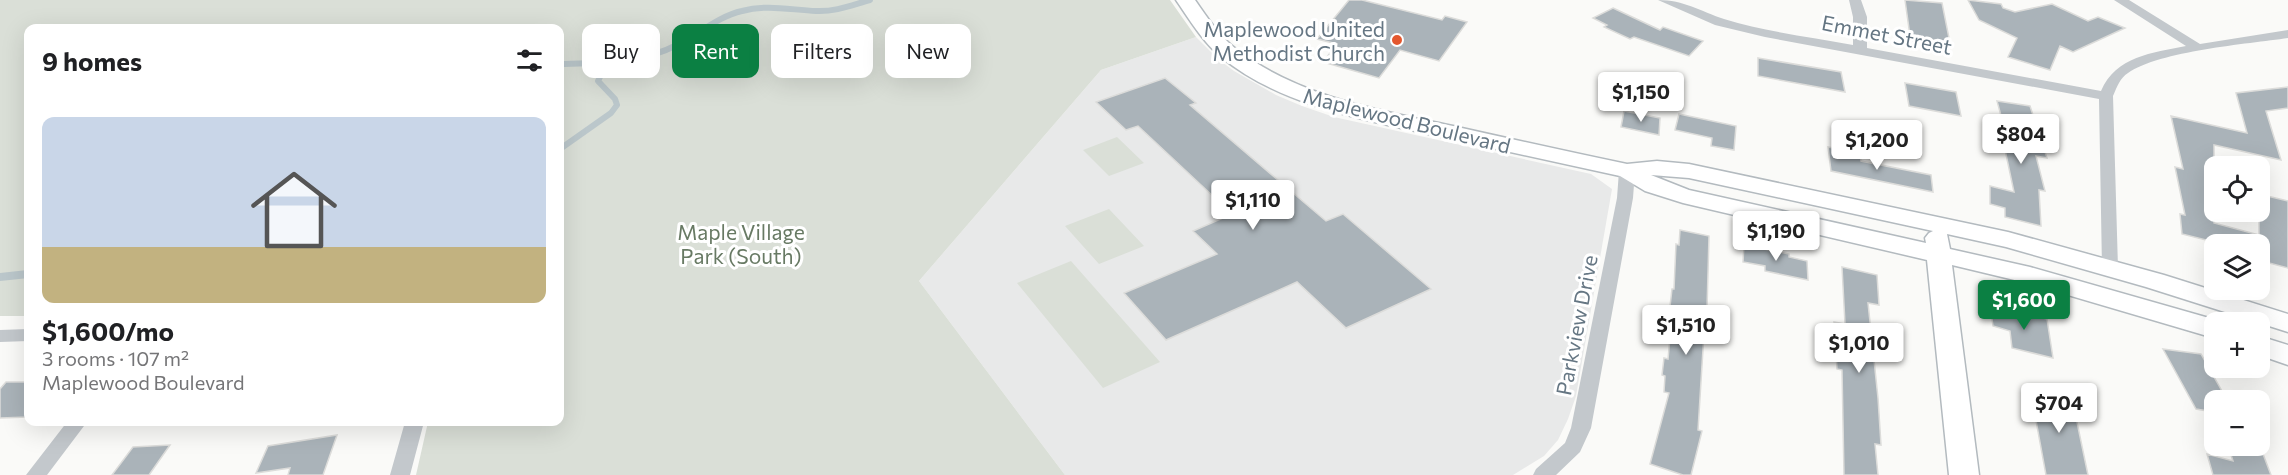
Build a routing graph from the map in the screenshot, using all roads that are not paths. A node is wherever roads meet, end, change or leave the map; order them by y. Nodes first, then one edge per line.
1 (1185, 0) edge
2 (1664, 0) edge
3 (1855, 0) edge
4 (2120, 0) edge
5 (2288, 34) edge
6 (2198, 48) junction
7 (1860, 50) junction
8 (2106, 96) junction
9 (1627, 171) junction
10 (1936, 224) junction
11 (1939, 253) junction
12 (2110, 268) junction
13 (2288, 323) edge
14 (2204, 326) edge
15 (24, 335) edge
16 (0, 336) edge
17 (2270, 349) edge
18 (2288, 355) edge
19 (73, 426) edge
20 (413, 426) edge
21 (36, 475) edge
22 (400, 475) edge
23 (1543, 475) edge
24 (1964, 475) edge

1 - 9 street, Maplewood Boulevard
2 - 7 street, Emmet Street
3 - 7 street
4 - 6 street
5 - 6 street
6 - 8 street
7 - 8 street, Emmet Street
8 - 12 street
9 - 10 street, Maplewood Boulevard
9 - 11 street, Maplewood Boulevard
9 - 23 street, Parkview Drive
10 - 11 street
10 - 12 street, Maplewood Boulevard
11 - 14 street, Maplewood Boulevard
11 - 24 street
12 - 13 street, Maplewood Boulevard
15 - 16 street
17 - 18 street
19 - 21 street
20 - 22 street

